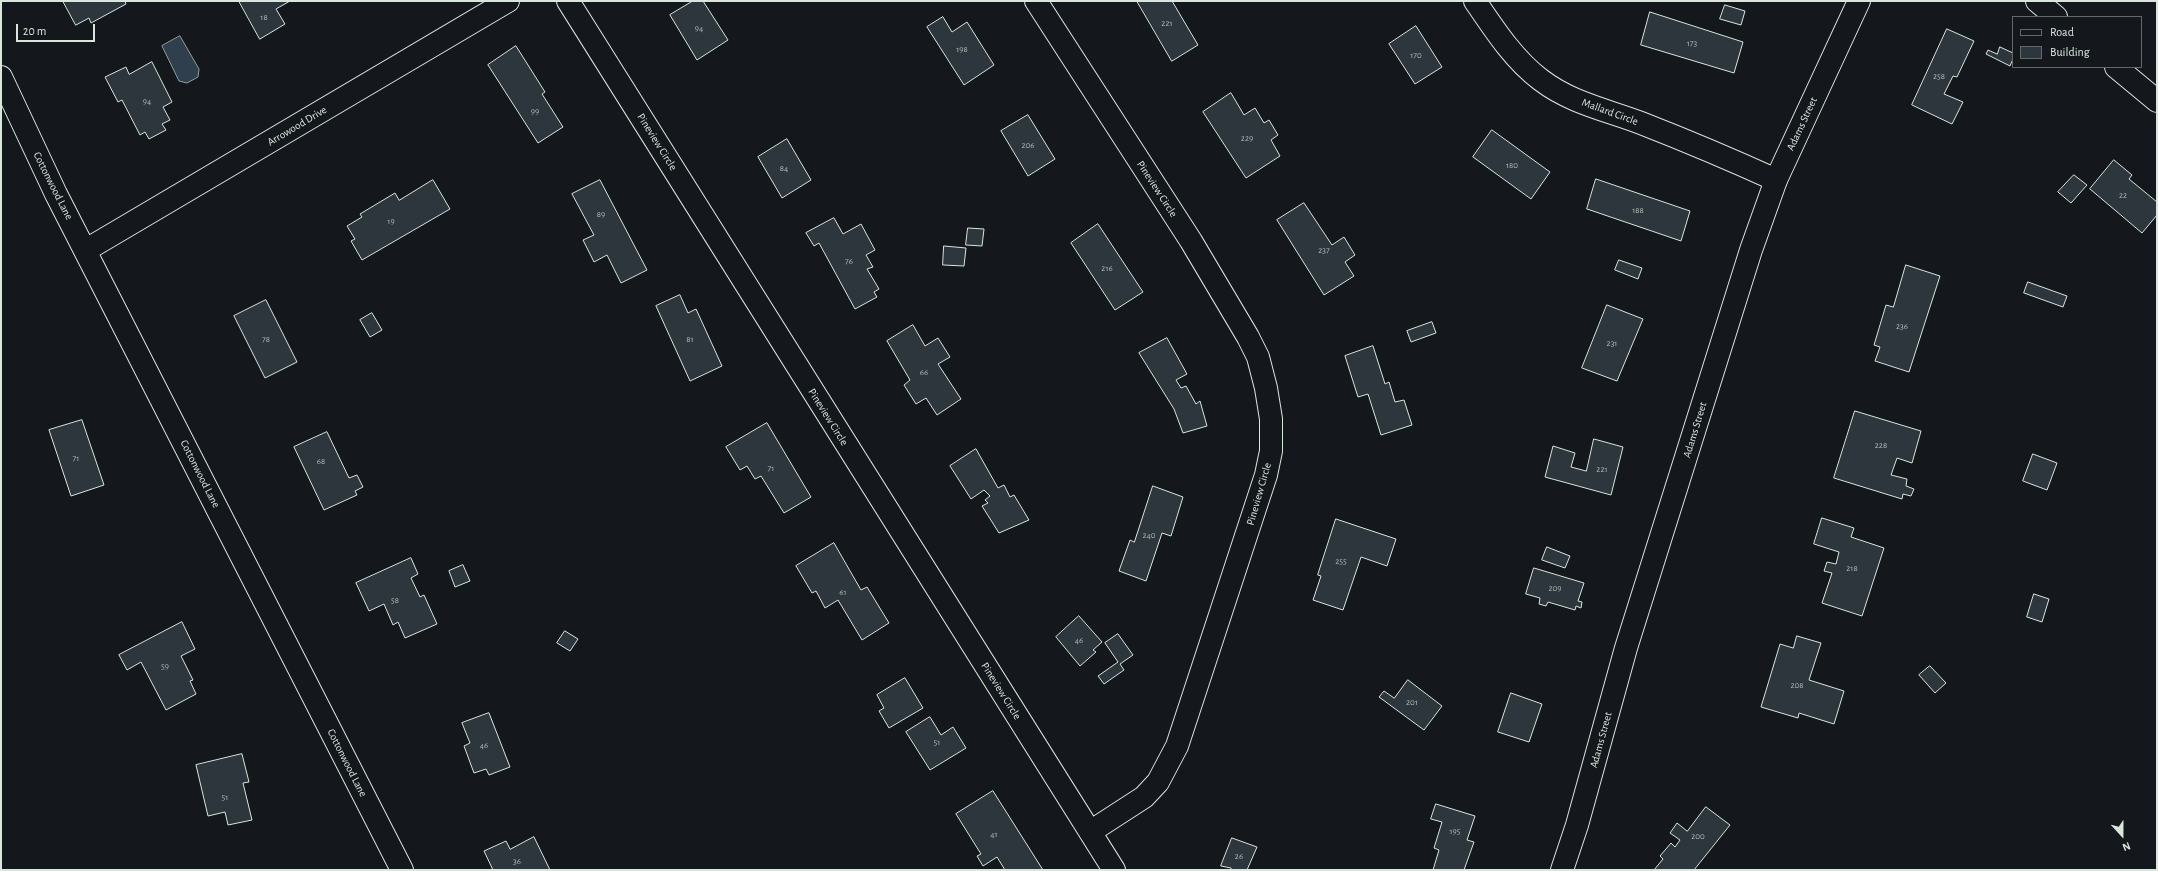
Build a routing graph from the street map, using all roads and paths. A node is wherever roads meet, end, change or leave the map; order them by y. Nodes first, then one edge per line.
1 (508, 1) edge
2 (568, 1) edge
3 (1036, 1) edge
4 (1475, 1) edge
5 (1859, 1) edge
6 (2037, 1) edge
7 (2055, 16) edge
8 (2117, 68) edge
9 (1, 77) edge
10 (2157, 101) edge
11 (1776, 180) junction
12 (86, 250) junction
13 (1090, 832) junction
14 (402, 870) edge
15 (1114, 870) edge
16 (1562, 870) edge

1 - 12 street, Arrowood Drive
2 - 13 street, Pineview Circle
3 - 13 street, Pineview Circle
4 - 11 street, Mallard Circle
5 - 11 street, Adams Street
6 - 7 street
8 - 10 street
9 - 12 street, Cottonwood Lane
11 - 16 street, Adams Street
12 - 14 street, Cottonwood Lane
13 - 15 street, Pineview Circle

